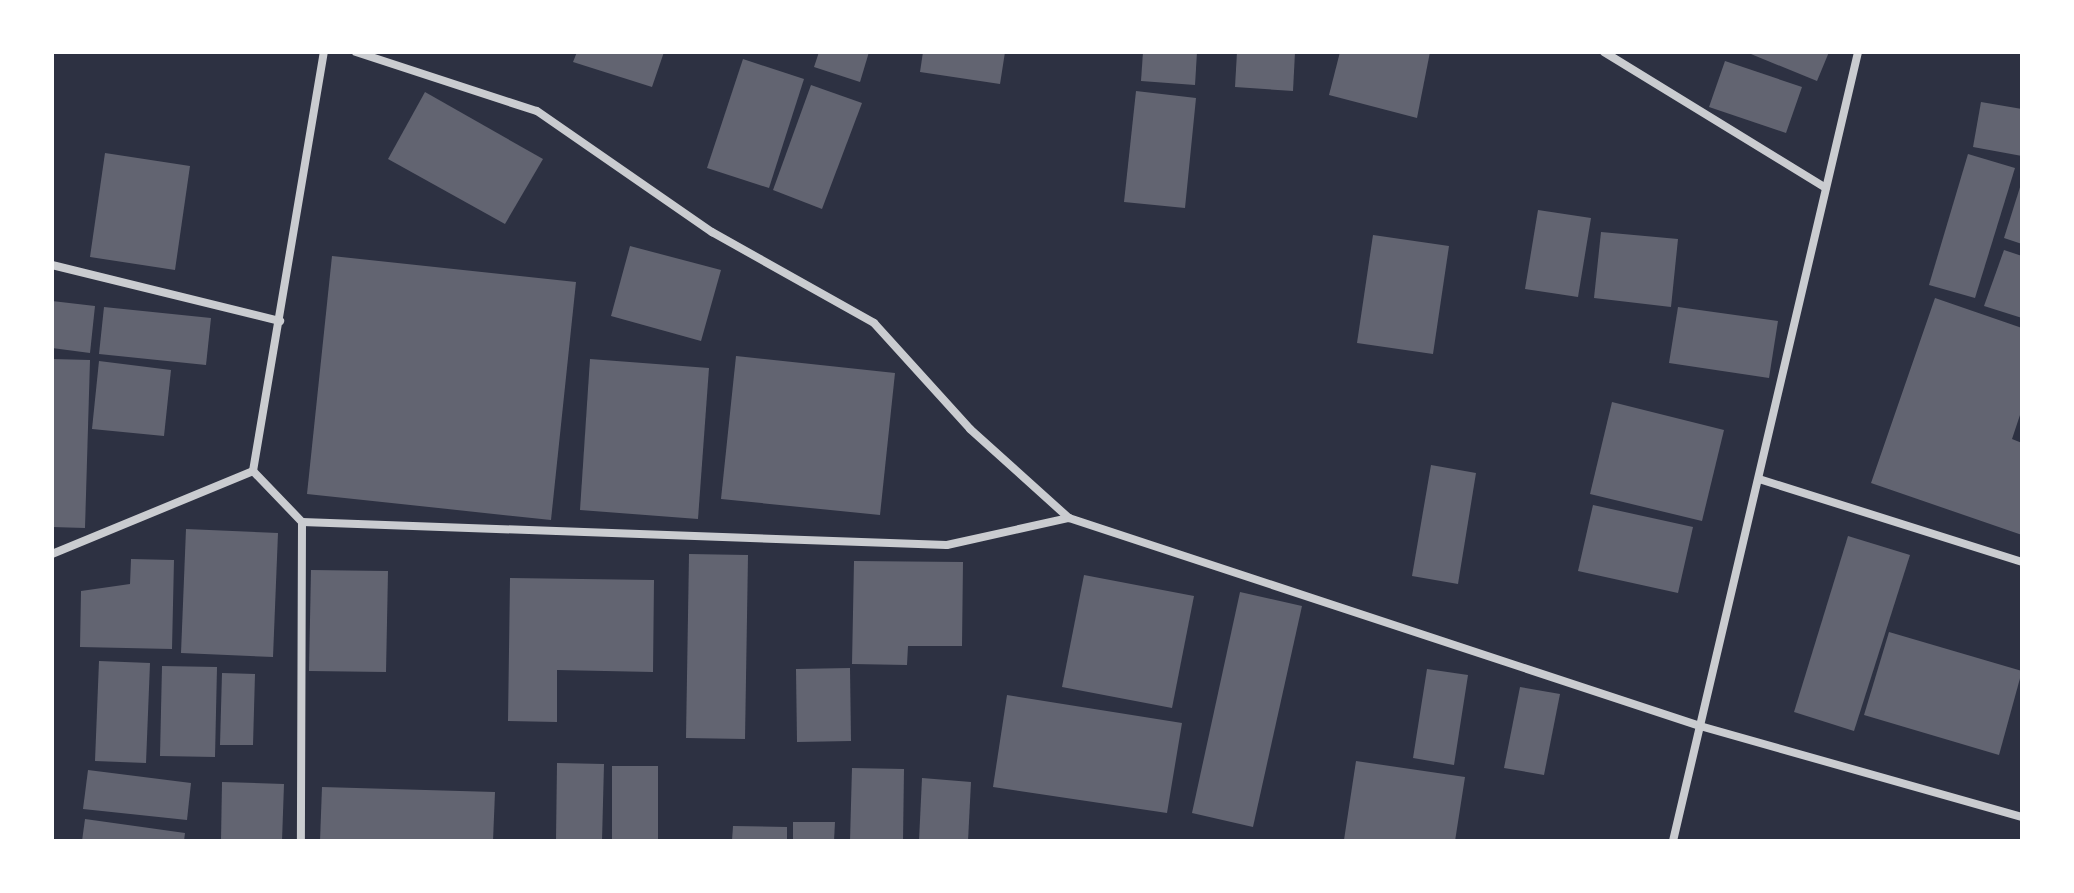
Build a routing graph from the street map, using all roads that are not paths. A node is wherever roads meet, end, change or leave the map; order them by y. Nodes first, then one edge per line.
1 (324, 52) edge
2 (356, 52) edge
3 (1604, 52) edge
4 (1858, 52) edge
5 (1826, 188) junction
6 (52, 265) edge
7 (280, 321) junction
8 (253, 471) junction
9 (1759, 479) junction
10 (1069, 518) junction
11 (302, 522) junction
12 (52, 554) edge
13 (2022, 562) edge
14 (1700, 726) junction
15 (2022, 817) edge
16 (301, 841) edge
17 (1673, 841) edge

1 - 7 street
2 - 10 street
3 - 5 street
4 - 5 street
5 - 9 street
6 - 7 street
7 - 8 street
8 - 11 street
8 - 12 street
9 - 13 street
9 - 14 street
10 - 11 street
10 - 14 street
11 - 16 street
14 - 15 street
14 - 17 street

